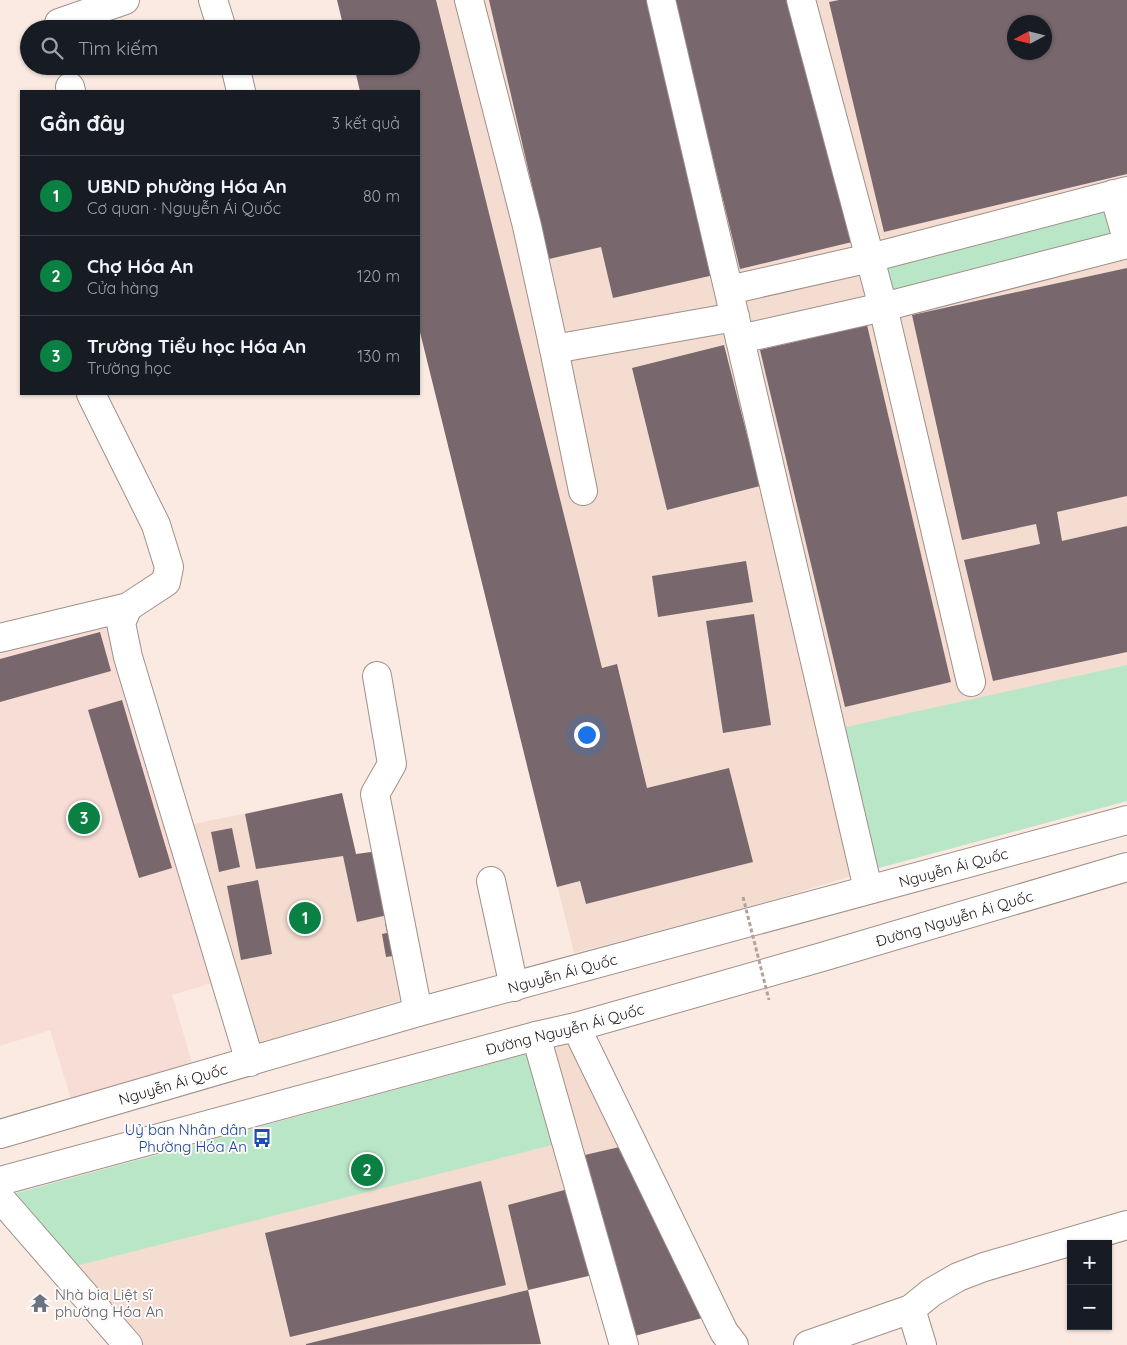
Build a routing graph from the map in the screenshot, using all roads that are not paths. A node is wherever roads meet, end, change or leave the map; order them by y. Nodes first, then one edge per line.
1 (125, 0) edge
2 (213, 0) edge
3 (469, 0) edge
4 (661, 0) edge
5 (801, 0) edge
6 (68, 20) edge
7 (219, 20) edge
8 (237, 75) edge
9 (241, 90) edge
10 (1121, 193) edge
11 (1127, 239) edge
12 (1127, 244) edge
13 (870, 258) junction
14 (729, 290) junction
15 (883, 307) junction
16 (738, 328) junction
17 (554, 349) junction
18 (91, 395) edge
19 (583, 491) dead end
20 (128, 607) junction
21 (0, 638) edge
22 (377, 676) dead end
23 (971, 682) dead end
24 (1127, 820) edge
25 (1127, 868) edge
26 (492, 881) dead end
27 (868, 889) junction
28 (514, 987) junction
29 (418, 1012) junction
30 (576, 1026) junction
31 (536, 1036) junction
32 (250, 1062) junction
33 (0, 1134) edge
34 (0, 1181) edge
35 (0, 1198) edge
36 (1127, 1225) edge
37 (911, 1309) junction
38 (128, 1345) edge
39 (624, 1345) edge
40 (734, 1345) edge
41 (808, 1345) edge
42 (922, 1345) edge

1 - 6 main road
2 - 7 main road
3 - 17 main road
4 - 14 main road
5 - 13 main road
8 - 9 main road
10 - 11 main road
10 - 13 main road
12 - 15 main road
13 - 14 main road
13 - 15 main road
14 - 16 main road
15 - 16 main road
15 - 23 main road
16 - 17 main road
16 - 27 main road
17 - 19 main road
18 - 20 main road
20 - 21 main road
20 - 32 main road
22 - 29 main road
24 - 27 main road, Nguyễn Ái Quốc
25 - 30 main road, Đường Nguyễn Ái Quốc
26 - 28 main road
27 - 28 main road, Nguyễn Ái Quốc
28 - 29 main road, Nguyễn Ái Quốc
29 - 32 main road, Nguyễn Ái Quốc
30 - 31 main road, Đường Nguyễn Ái Quốc
30 - 40 main road
31 - 34 main road, Đường Nguyễn Ái Quốc
31 - 39 main road
32 - 33 main road, Nguyễn Ái Quốc
35 - 38 main road
36 - 37 main road
37 - 41 main road
37 - 42 main road

